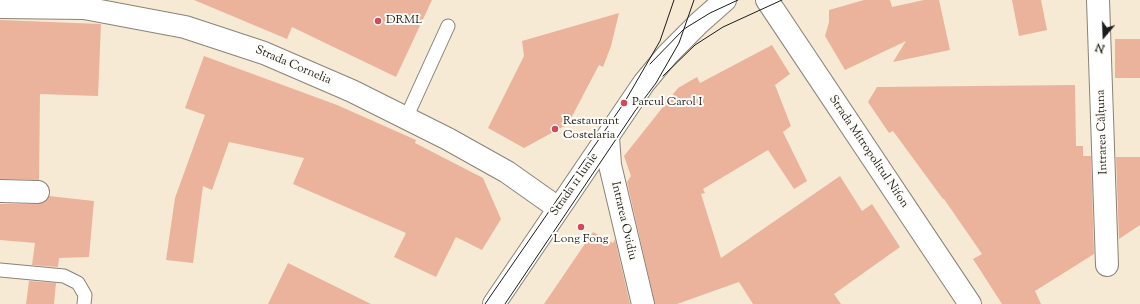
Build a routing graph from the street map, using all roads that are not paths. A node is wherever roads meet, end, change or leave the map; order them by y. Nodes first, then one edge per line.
1 (725, 0) edge
2 (767, 0) edge
3 (1098, 0) edge
4 (0, 7) edge
5 (448, 26) dead end
6 (406, 118) junction
7 (608, 137) junction
8 (0, 191) edge
9 (38, 192) dead end
10 (558, 208) junction
11 (1107, 265) dead end
12 (0, 270) edge
13 (84, 304) edge
14 (494, 304) edge
15 (643, 304) edge
16 (970, 304) edge

1 - 7 street, Strada 11 Iunie
2 - 16 street, Strada Mitropolitul Nifon
3 - 11 street, Intrarea Călțuna
4 - 6 street, Strada Cornelia
5 - 6 lane
6 - 10 street, Strada Cornelia
7 - 10 street, Strada 11 Iunie
7 - 15 street, Intrarea Ovidiu
8 - 9 street
10 - 14 street, Strada 11 Iunie
12 - 13 lane

